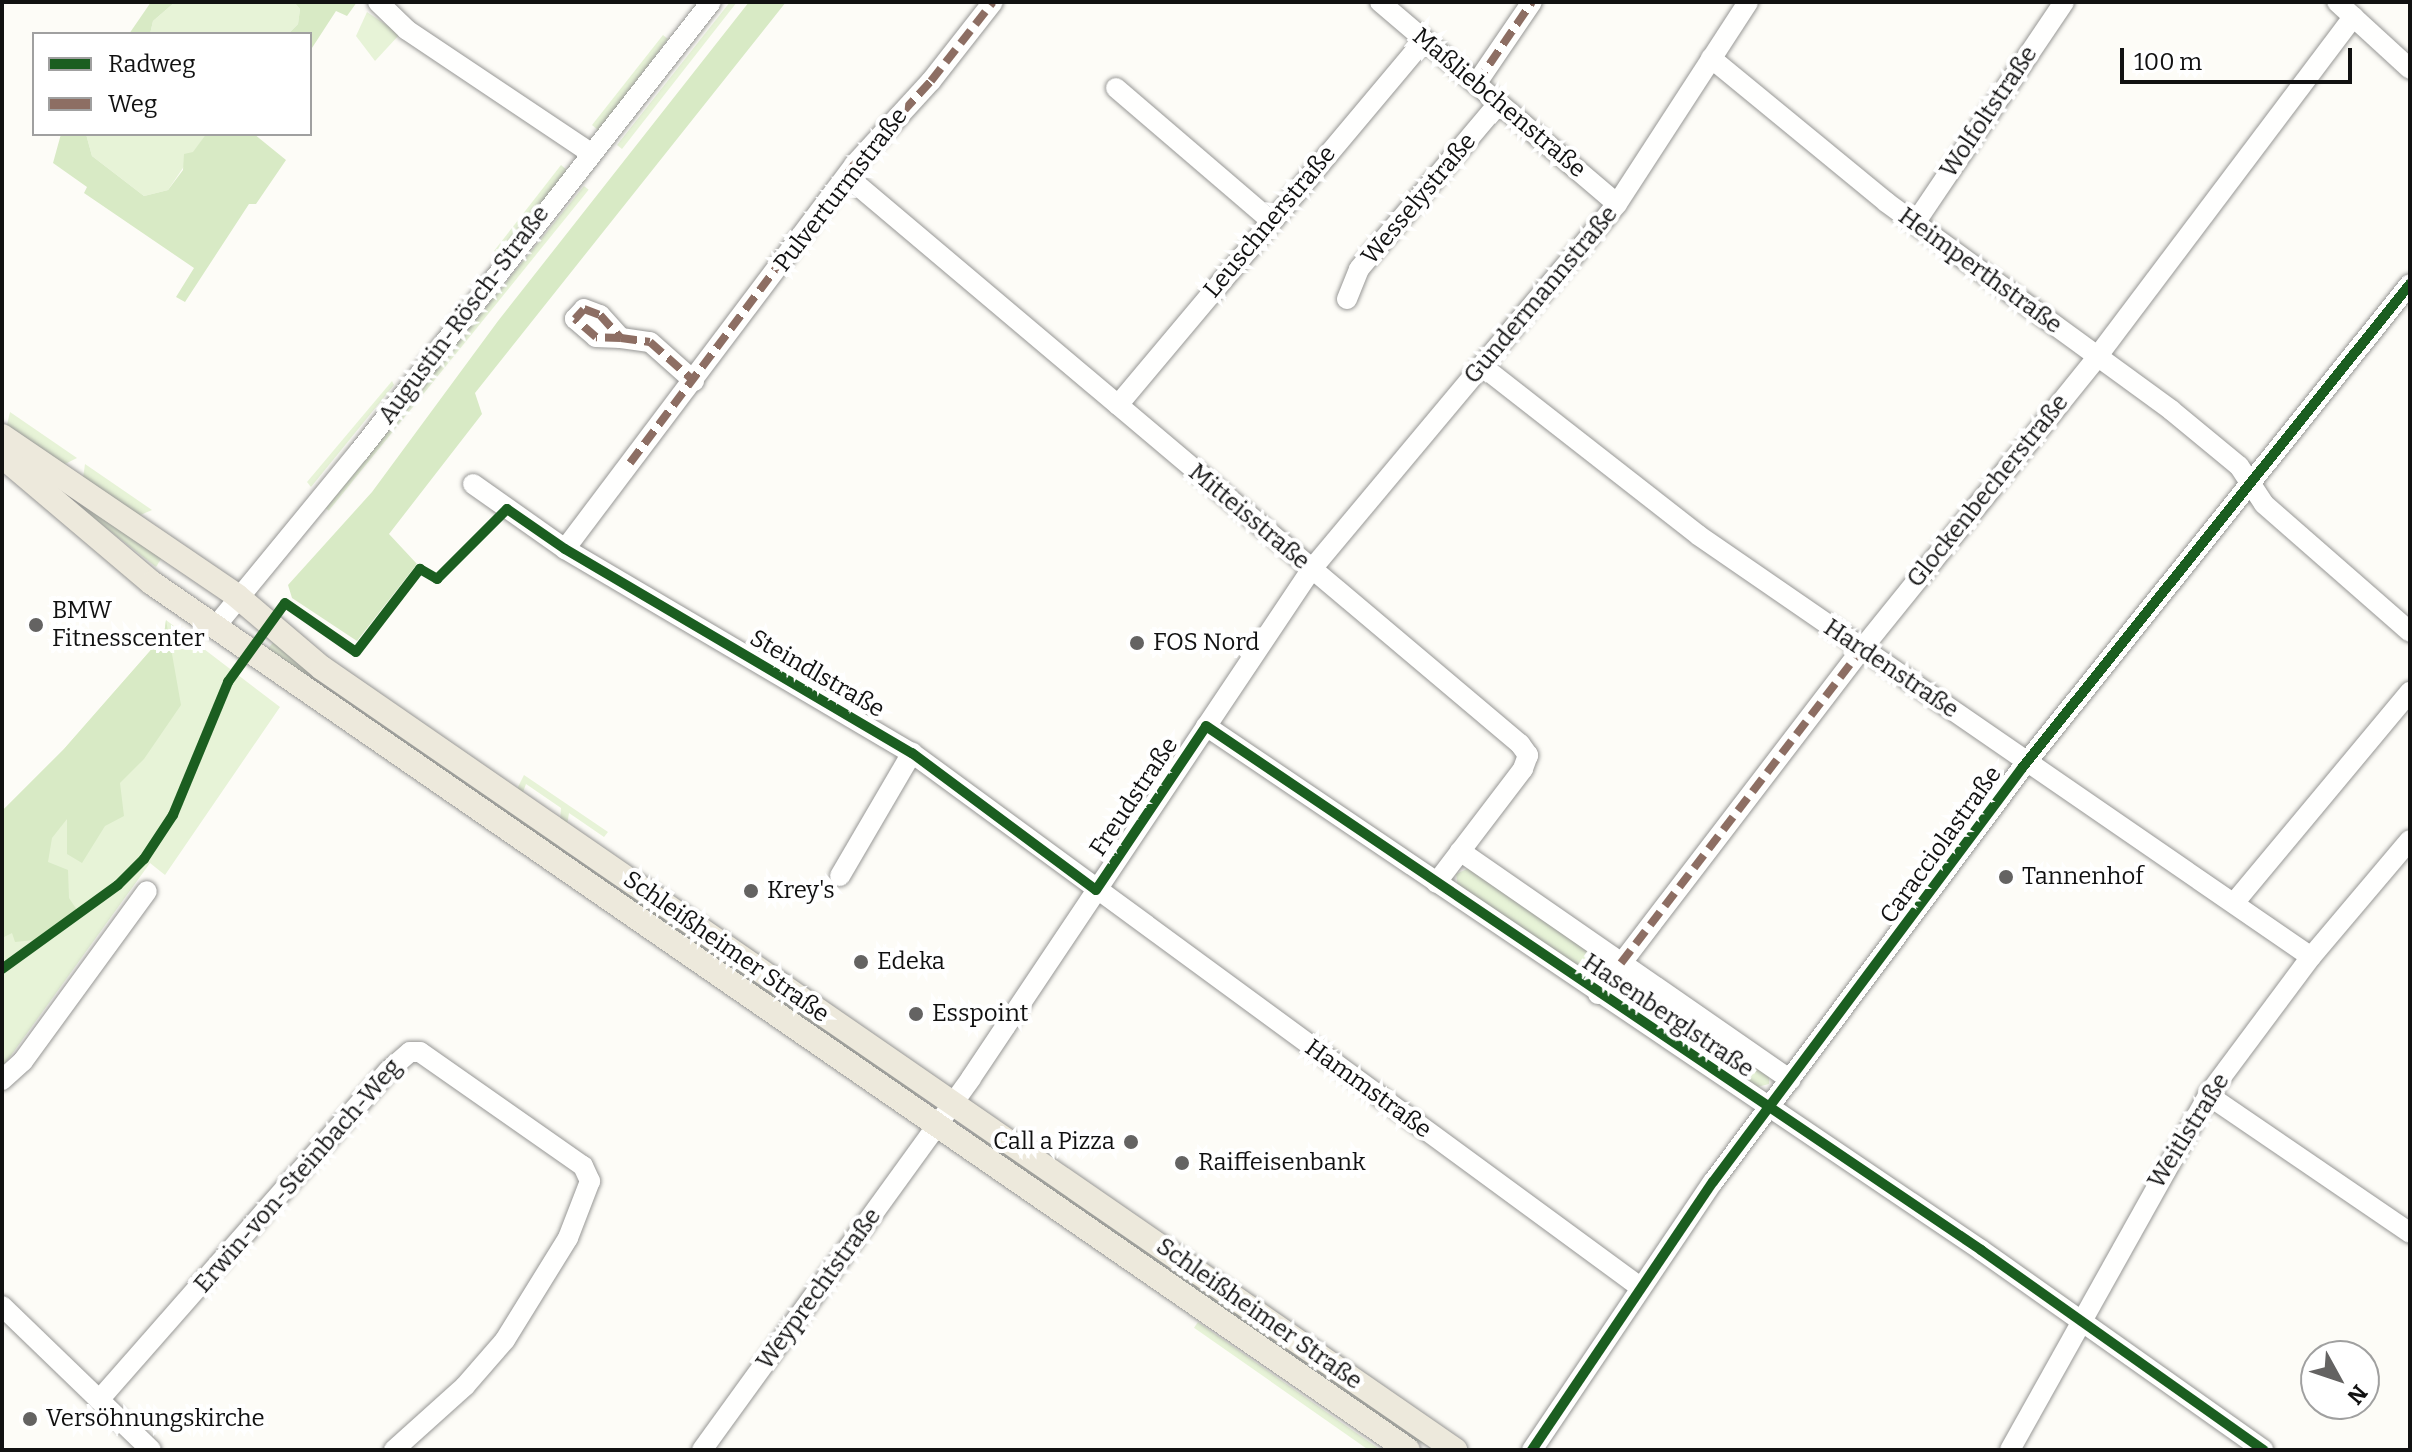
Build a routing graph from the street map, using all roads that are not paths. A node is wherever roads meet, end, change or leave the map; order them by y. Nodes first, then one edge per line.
1 (378, 2) edge
2 (711, 2) edge
3 (993, 2) edge
4 (1380, 2) edge
5 (1532, 2) edge
6 (1748, 2) edge
7 (2064, 2) edge
8 (2337, 2) edge
9 (2353, 17) junction
10 (1424, 40) junction
11 (1711, 58) junction
12 (2410, 69) edge
13 (1476, 84) junction
14 (1116, 88) dead end
15 (1498, 104) junction
16 (589, 152) junction
17 (849, 178) junction
18 (1617, 204) junction
19 (1271, 221) junction
20 (1915, 223) junction
21 (2410, 284) edge
22 (1347, 299) dead end
23 (621, 338) dead end
24 (2097, 357) junction
25 (1482, 366) junction
26 (694, 381) junction
27 (1118, 405) junction
28 (2, 436) edge
29 (2, 456) edge
30 (2249, 481) junction
31 (473, 484) dead end
32 (565, 549) junction
33 (1311, 570) junction
34 (237, 596) junction
35 (2406, 621) edge
36 (215, 627) junction
37 (1861, 650) junction
38 (2410, 692) edge
39 (1206, 726) junction
40 (912, 753) junction
41 (2028, 760) junction
42 (2410, 840) edge
43 (1460, 851) junction
44 (840, 876) dead end
45 (1436, 883) junction
46 (1096, 890) junction
47 (147, 891) dead end
48 (2234, 903) junction
49 (2311, 957) junction
50 (1621, 963) junction
51 (1598, 994) junction
52 (2, 1080) edge
53 (1791, 1080) junction
54 (2208, 1095) junction
55 (952, 1103) junction
56 (1769, 1107) junction
57 (935, 1128) junction
58 (2410, 1233) edge
59 (1640, 1287) junction
60 (2, 1306) edge
61 (2081, 1324) junction
62 (99, 1400) junction
63 (151, 1450) edge
64 (394, 1450) edge
65 (702, 1450) edge
66 (1408, 1450) edge
67 (1455, 1450) edge
68 (1532, 1450) edge
69 (2010, 1450) edge
70 (2263, 1450) edge

1 - 16 street
2 - 16 street, Augustin-Rösch-Straße
3 - 17 street, Pulverturmstraße
4 - 10 street, Maßliebchenstraße
5 - 13 street
6 - 11 street, Gundermannstraße
7 - 20 street, Wolfoltstraße
8 - 9 street
9 - 12 street
9 - 24 street, Glockenbecherstraße
10 - 13 street, Maßliebchenstraße
10 - 19 street, Leuschnerstraße
11 - 18 street, Gundermannstraße
11 - 20 street, Heimperthstraße
13 - 15 street, Maßliebchenstraße
14 - 19 street
15 - 18 street, Maßliebchenstraße
15 - 22 street, Wesselystraße
16 - 34 street, Augustin-Rösch-Straße
17 - 26 street, Pulverturmstraße
17 - 27 street, Mitteisstraße
18 - 25 street, Gundermannstraße
19 - 27 street, Leuschnerstraße
20 - 24 street, Heimperthstraße
21 - 30 street, Caracciolastraße
23 - 26 street
24 - 30 street, Heimperthstraße
24 - 37 street, Glockenbecherstraße
25 - 33 street, Gundermannstraße
25 - 37 street, Hardenstraße
26 - 32 street, Pulverturmstraße
27 - 33 street, Mitteisstraße
28 - 34 main road, Schleißheimer Straße
29 - 36 main road, Schleißheimer Straße
30 - 35 street, Heimperthstraße
30 - 41 street, Caracciolastraße
31 - 32 street, Steindlstraße
32 - 40 street, Steindlstraße
33 - 39 street, Freudstraße
33 - 43 street, Mitteisstraße
34 - 36 street, Augustin-Rösch-Straße
34 - 55 main road, Schleißheimer Straße
36 - 57 main road, Schleißheimer Straße
37 - 41 street, Hardenstraße
37 - 50 street, Glockenbecherstraße
38 - 48 street
39 - 45 street, Hasenberglstraße
39 - 46 street, Freudstraße
40 - 44 street
40 - 46 street, Steindlstraße
41 - 48 street, Hardenstraße
41 - 53 street, Caracciolastraße
42 - 49 street, Weitlstraße
43 - 45 street, Mitteisstraße
43 - 50 street, Hasenberglstraße
45 - 51 street, Hasenberglstraße
46 - 55 street, Freudstraße
46 - 59 street, Hammstraße
47 - 52 street
48 - 49 street, Hardenstraße
49 - 54 street, Weitlstraße
50 - 51 street, Hasenberglstraße
50 - 53 street, Hasenberglstraße
51 - 56 street, Hasenberglstraße
53 - 56 street, Caracciolastraße
54 - 58 street
54 - 61 street, Weitlstraße
55 - 57 street, Freudstraße
55 - 67 main road, Schleißheimer Straße
56 - 59 street, Caracciolastraße
56 - 61 street, Hasenberglstraße
57 - 65 street, Weyprechtstraße
57 - 66 main road, Schleißheimer Straße
59 - 68 street, Caracciolastraße
60 - 62 street
61 - 69 street, Weitlstraße
61 - 70 street, Hasenberglstraße
62 - 63 street
62 - 64 street, Erwin-von-Steinbach-Weg

